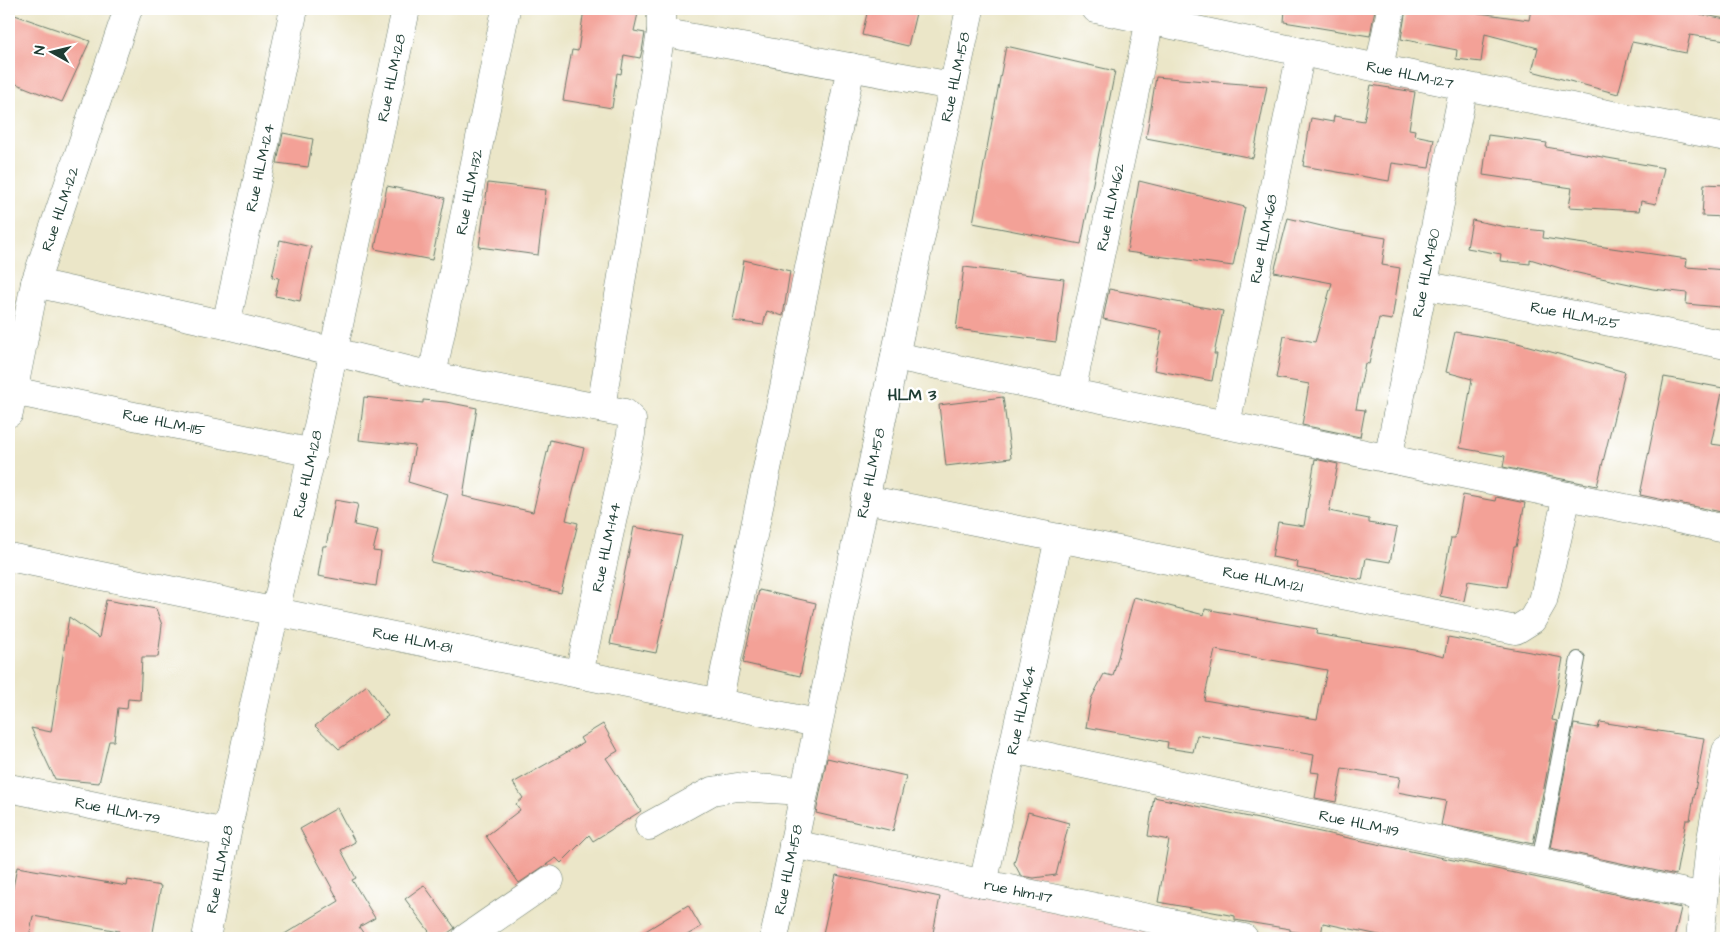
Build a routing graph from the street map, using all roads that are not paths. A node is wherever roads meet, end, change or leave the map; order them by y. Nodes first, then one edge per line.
1 (128, 9) edge
2 (294, 9) edge
3 (406, 9) edge
4 (506, 9) edge
5 (970, 9) edge
6 (1096, 9) edge
7 (1391, 9) edge
8 (1150, 20) junction
9 (661, 21) edge
10 (1300, 52) junction
11 (851, 67) junction
12 (1379, 68) junction
13 (952, 86) junction
14 (1464, 86) junction
15 (1726, 137) edge
16 (36, 282) junction
17 (1423, 285) junction
18 (226, 325) junction
19 (1726, 345) edge
20 (333, 353) junction
21 (895, 356) junction
22 (432, 376) junction
23 (1071, 394) junction
24 (11, 402) edge
25 (601, 408) junction
26 (1226, 425) junction
27 (313, 453) junction
28 (1388, 459) junction
29 (1567, 496) junction
30 (865, 499) junction
31 (1726, 529) edge
32 (1059, 538) junction
33 (9, 557) edge
34 (275, 612) junction
35 (1578, 660) dead end
36 (579, 674) junction
37 (718, 703) junction
38 (817, 723) junction
39 (1013, 749) junction
40 (1726, 751) edge
41 (9, 788) edge
42 (804, 791) junction
43 (649, 826) dead end
44 (226, 832) junction
45 (793, 844) junction
46 (1718, 846) edge
47 (1538, 861) junction
48 (550, 880) dead end
49 (983, 884) junction
50 (1704, 897) junction
51 (206, 938) edge
52 (466, 938) edge
53 (774, 938) edge
54 (1244, 938) edge
55 (1700, 938) edge

1 - 16 street, Rue HLM-122
2 - 18 street, Rue HLM-124
3 - 20 street, Rue HLM-128
4 - 22 street, Rue HLM-132
5 - 13 street, Rue HLM-158
6 - 8 street, Rue HLM-127
7 - 12 street
8 - 10 street, Rue HLM-127
8 - 23 street, Rue HLM-162
9 - 11 street
9 - 25 street
10 - 12 street, Rue HLM-127
10 - 26 street, Rue HLM-168
11 - 13 street
11 - 37 street
12 - 14 street, Rue HLM-127
13 - 21 street, Rue HLM-158
14 - 15 street, Rue HLM-127
14 - 17 street, Rue HLM-180
16 - 18 street
16 - 24 street, Rue HLM-122
17 - 19 street, Rue HLM-125
17 - 28 street, Rue HLM-180
18 - 20 street
20 - 22 street
20 - 27 street, Rue HLM-128
21 - 23 street
21 - 30 street, Rue HLM-158
22 - 25 street
23 - 26 street
24 - 27 street, Rue HLM-115
25 - 36 street, Rue HLM-144
26 - 28 street
27 - 34 street, Rue HLM-128
28 - 29 street
29 - 31 street
29 - 32 street, Rue HLM-121
30 - 32 street, Rue HLM-121
30 - 38 street, Rue HLM-158
32 - 39 street, Rue HLM-164
33 - 34 street, Rue HLM-81
34 - 36 street, Rue HLM-81
34 - 44 street, Rue HLM-128
35 - 47 lane
36 - 37 street, Rue HLM-81
37 - 38 street, Rue HLM-81
38 - 42 street, Rue HLM-158
39 - 47 street, Rue HLM-119
39 - 49 street, Rue HLM-164
40 - 46 street
41 - 44 street, Rue HLM-79
42 - 43 street
42 - 45 street, Rue HLM-158
44 - 51 street, Rue HLM-128
45 - 49 street, rue hlm-117
45 - 53 street, Rue HLM-158
46 - 50 street
47 - 50 street, Rue HLM-119
48 - 52 street
49 - 54 street, rue hlm-117
50 - 55 street

